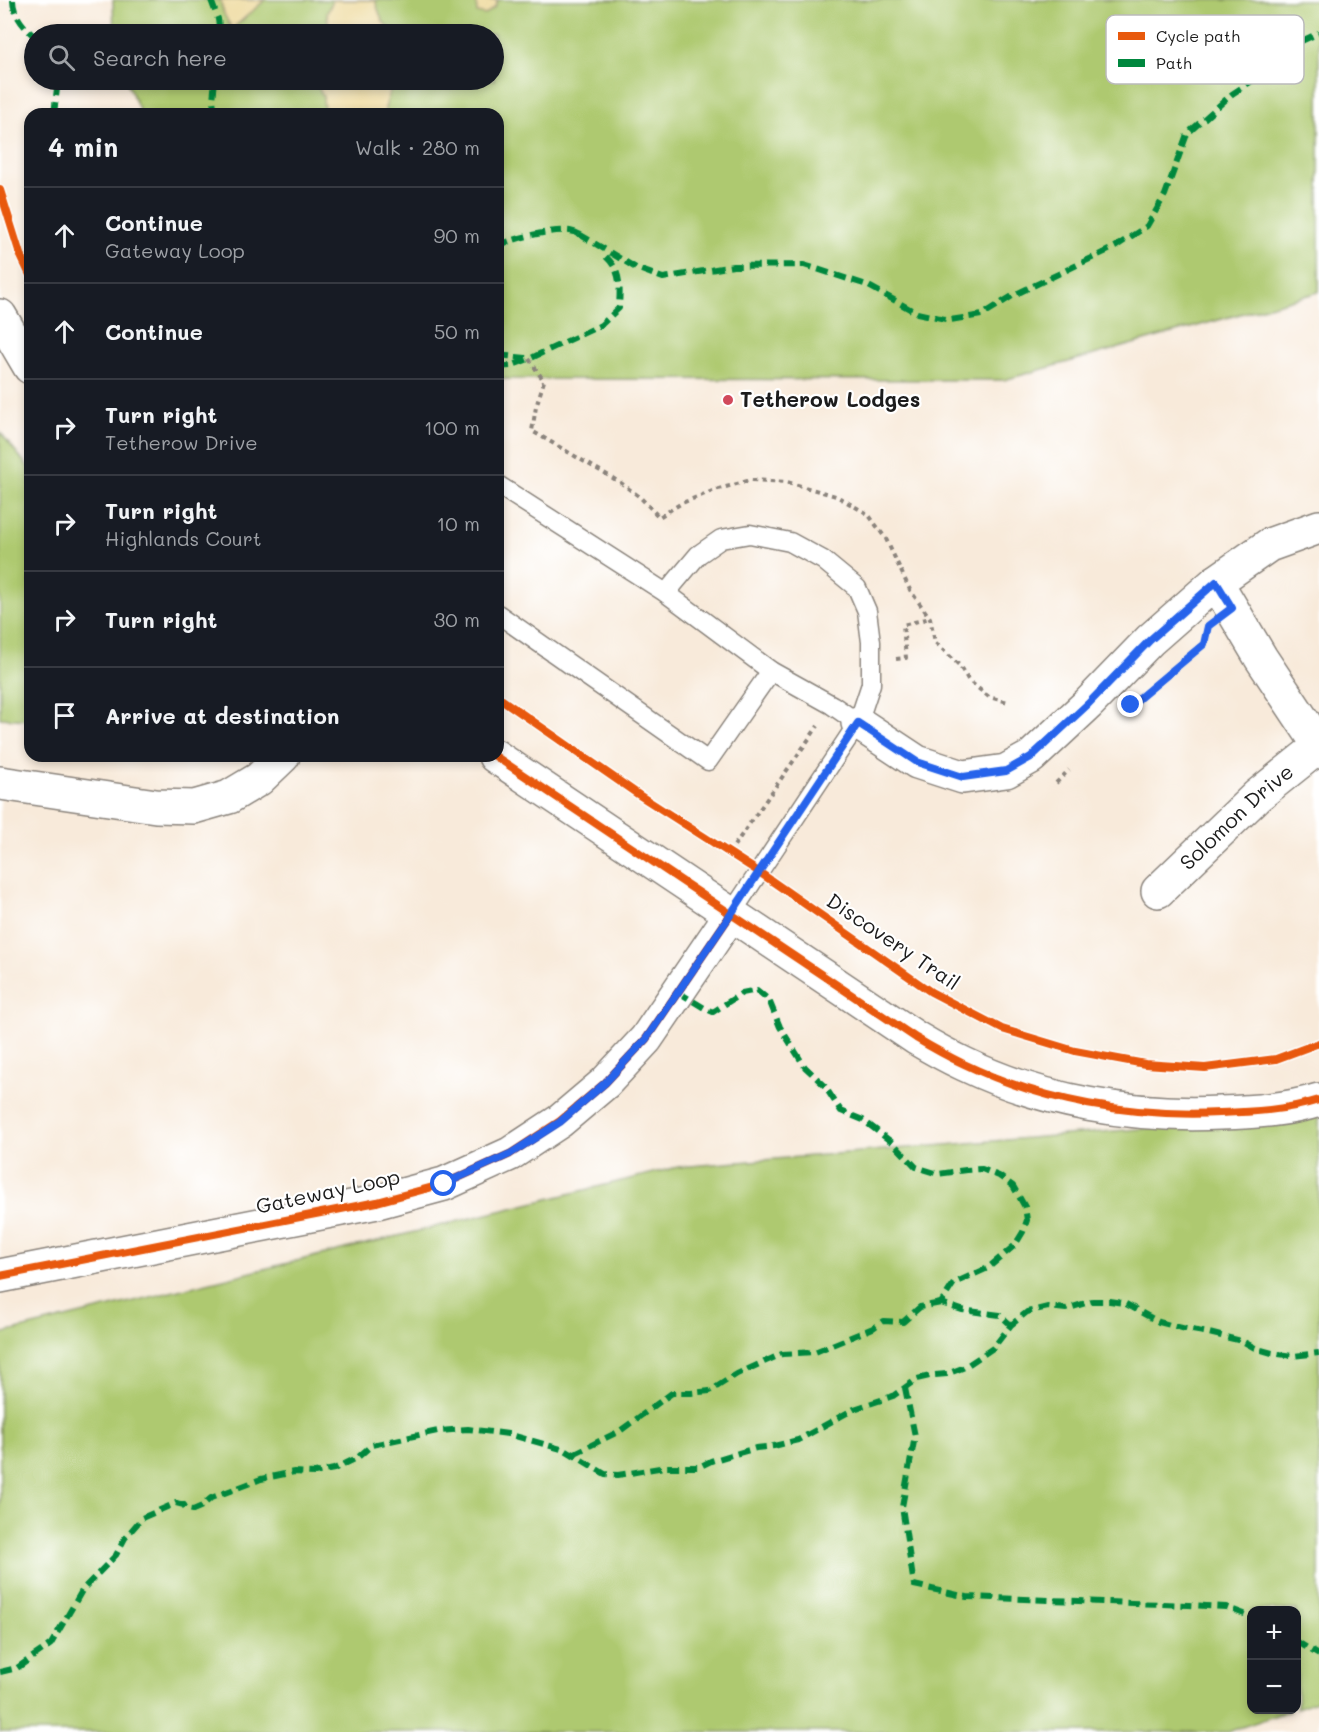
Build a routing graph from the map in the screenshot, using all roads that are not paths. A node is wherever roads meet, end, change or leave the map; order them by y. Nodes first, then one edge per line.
1 (0, 316) edge
2 (24, 357) edge
3 (504, 489) edge
4 (1319, 527) edge
5 (666, 593) junction
6 (1224, 595) junction
7 (504, 618) edge
8 (771, 671) junction
9 (858, 723) junction
10 (1319, 747) edge
11 (277, 762) edge
12 (504, 762) edge
13 (0, 783) edge
14 (1158, 891) dead end
15 (731, 914) junction
16 (1319, 1100) edge
17 (0, 1276) edge

1 - 2 street
3 - 5 lane
4 - 6 street
5 - 8 lane
5 - 9 lane
6 - 9 street
6 - 10 street
7 - 8 lane
8 - 9 lane
9 - 15 lane
10 - 14 street, Solomon Drive
11 - 13 street
12 - 15 street
15 - 16 street
15 - 17 street, Gateway Loop

